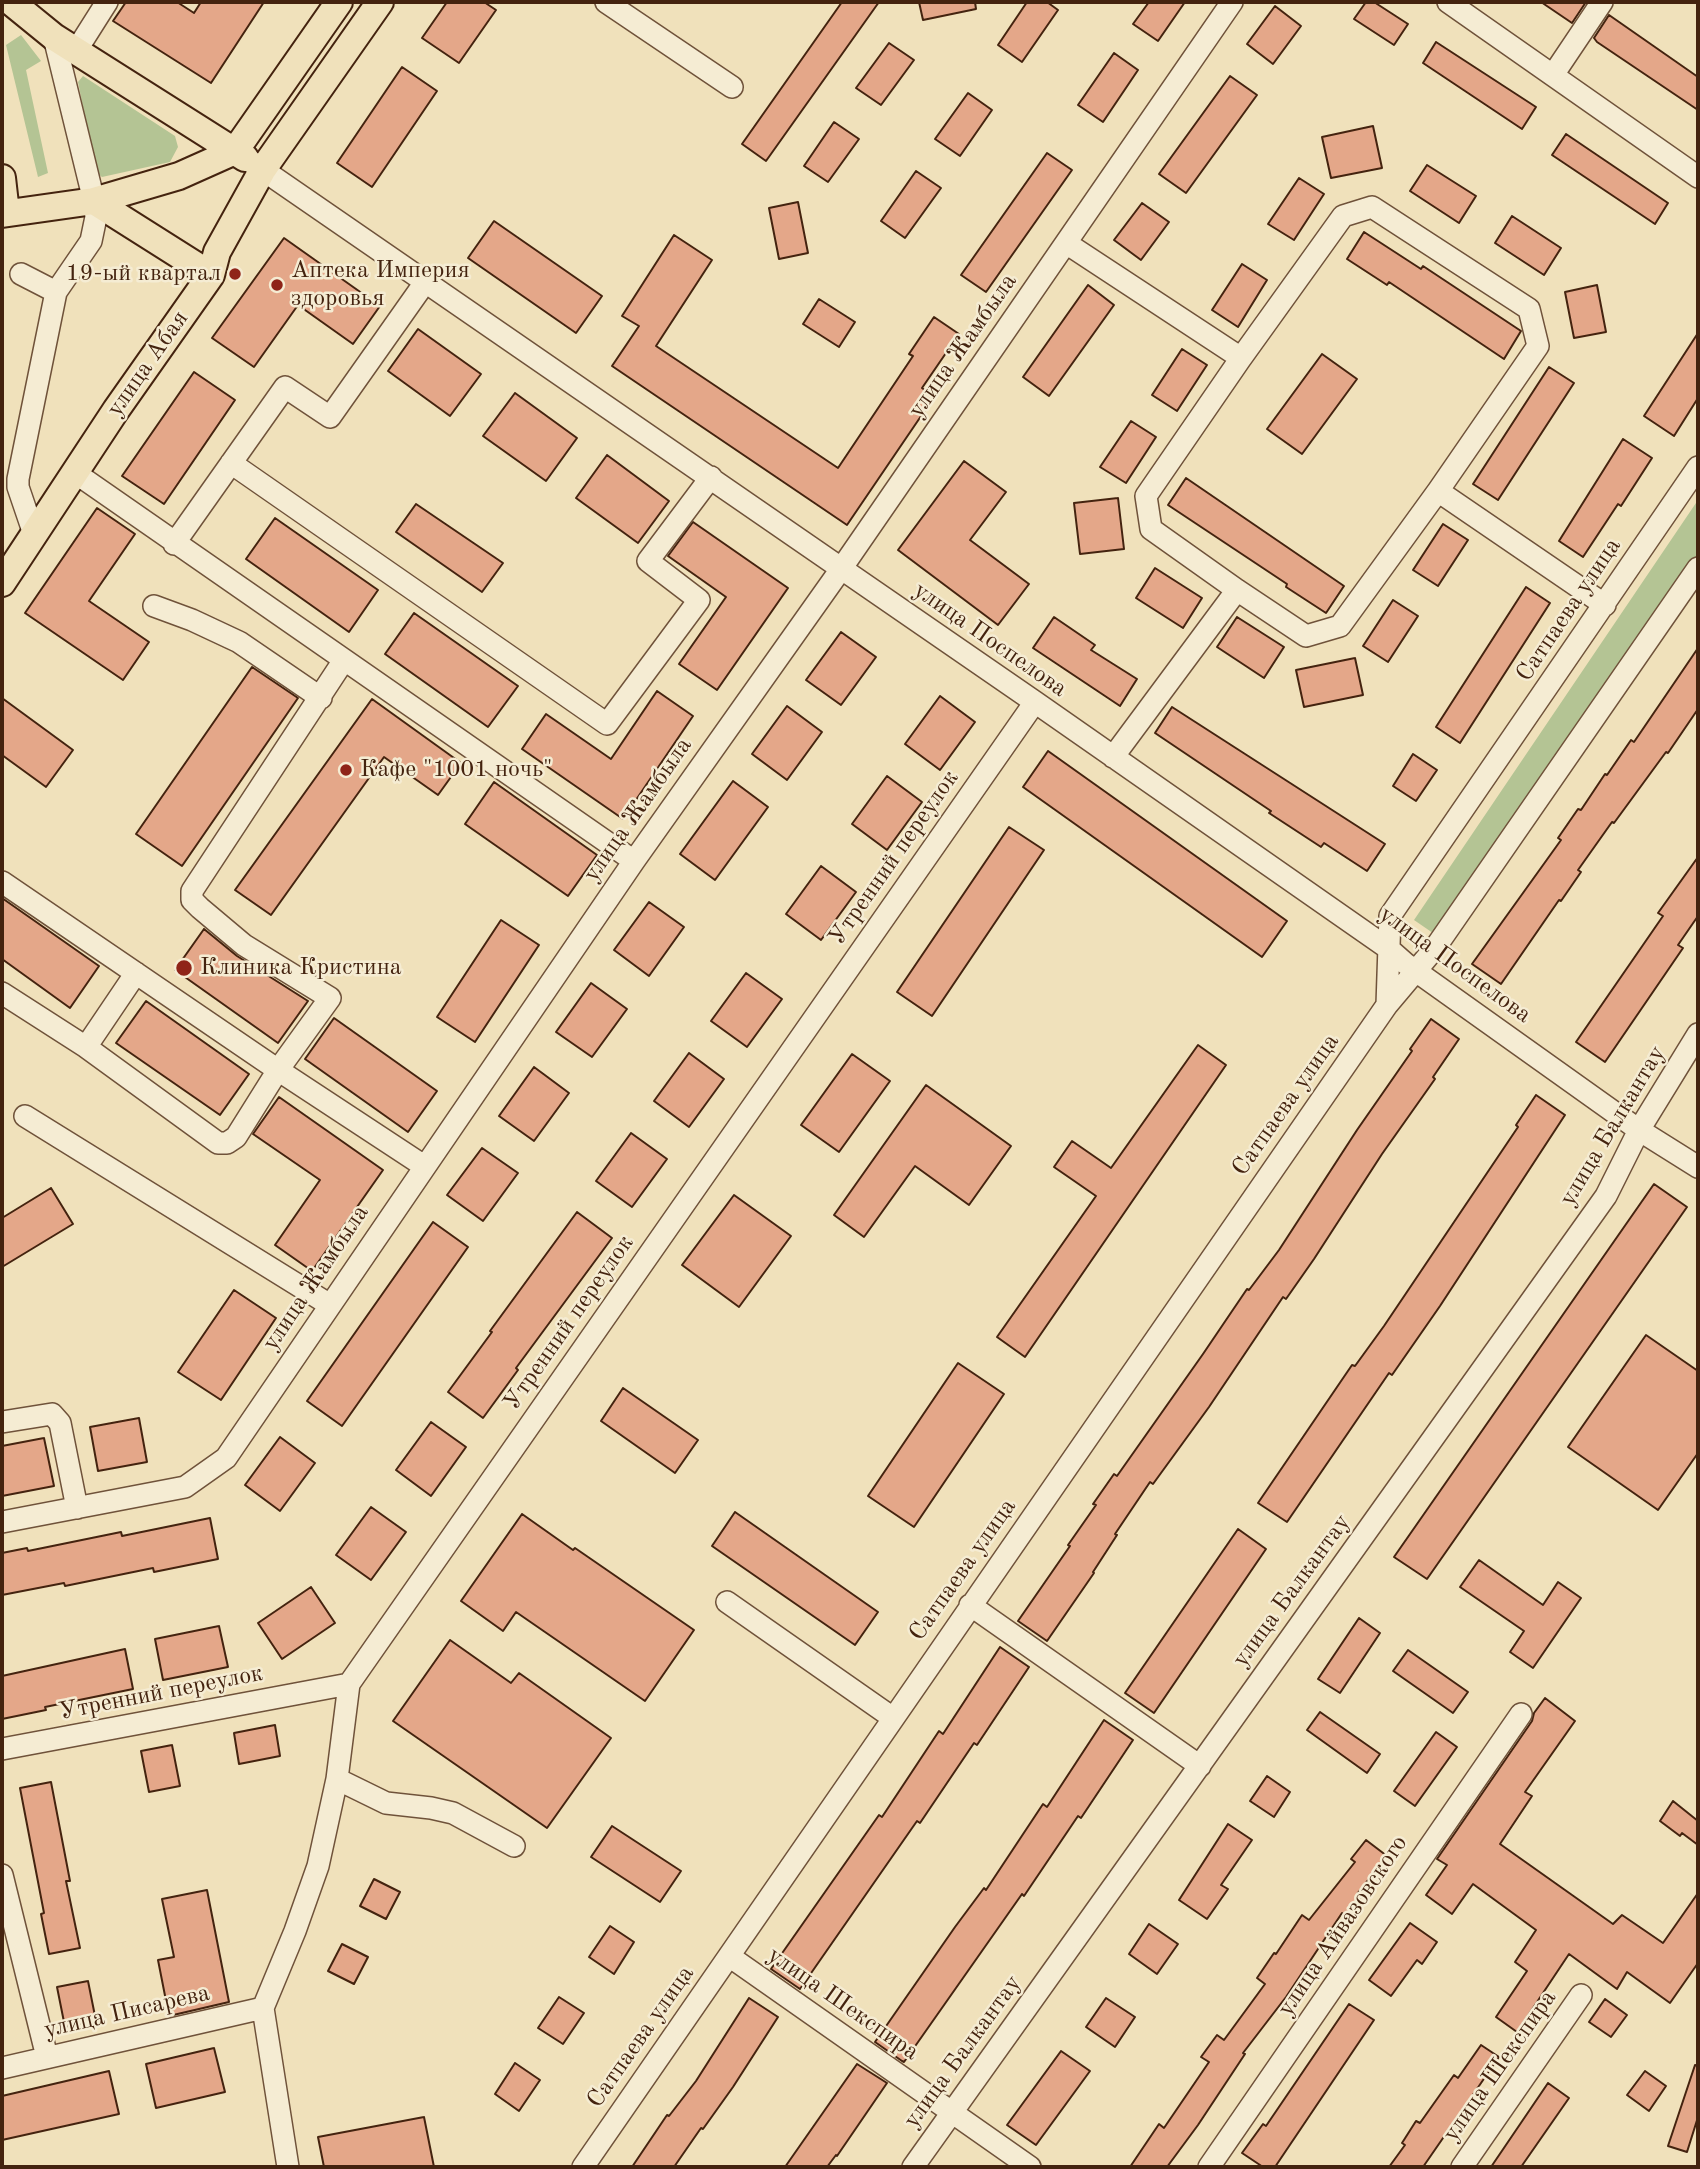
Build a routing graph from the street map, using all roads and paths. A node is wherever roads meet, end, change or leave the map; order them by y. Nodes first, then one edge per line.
1 (11, 2) edge
2 (107, 2) edge
3 (339, 2) edge
4 (380, 2) edge
5 (606, 2) edge
6 (1232, 2) edge
7 (1448, 2) edge
8 (1602, 2) edge
9 (65, 44) junction
10 (1553, 75) junction
11 (732, 87) dead end
12 (248, 160) junction
13 (1698, 177) edge
14 (2, 178) edge
15 (94, 201) junction
16 (4, 213) edge
17 (1066, 243) junction
18 (20, 274) dead end
19 (211, 275) junction
20 (426, 281) junction
21 (56, 292) junction
22 (1241, 358) junction
23 (231, 463) junction
24 (1698, 467) edge
25 (74, 472) junction
26 (711, 477) junction
27 (1438, 491) junction
28 (34, 534) junction
29 (174, 544) junction
30 (1698, 568) edge
31 (841, 569) junction
32 (2, 583) edge
33 (1237, 590) junction
34 (1605, 605) junction
35 (153, 606) dead end
36 (344, 660) junction
37 (321, 698) junction
38 (1035, 702) junction
39 (1113, 757) junction
40 (634, 860) junction
41 (2, 882) edge
42 (1389, 949) junction
43 (1417, 971) junction
44 (136, 973) junction
45 (2, 993) edge
46 (1387, 1005) junction
47 (1698, 1034) edge
48 (86, 1047) junction
49 (278, 1070) junction
50 (25, 1115) dead end
51 (1639, 1130) junction
52 (424, 1166) junction
53 (1698, 1167) edge
54 (330, 1305) junction
55 (2, 1422) edge
56 (77, 1508) junction
57 (2, 1522) edge
58 (727, 1602) dead end
59 (970, 1605) junction
60 (349, 1684) junction
61 (1521, 1714) dead end
62 (893, 1718) junction
63 (2, 1749) edge
64 (1199, 1766) junction
65 (337, 1779) junction
66 (514, 1846) dead end
67 (2, 1875) edge
68 (729, 1956) junction
69 (1581, 1995) dead end
70 (263, 2008) junction
71 (47, 2057) junction
72 (2, 2068) edge
73 (951, 2113) junction
74 (288, 2167) edge
75 (583, 2167) edge
76 (912, 2167) edge
77 (1030, 2167) edge
78 (1209, 2167) edge
79 (1462, 2167) edge

1 - 9 main road
2 - 9 street
3 - 12 main road, улица Абая
4 - 12 main road, улица Абая
5 - 11 street
6 - 17 street, улица Жамбыла
7 - 10 street
8 - 10 street
9 - 12 main road
9 - 15 street
10 - 13 street
12 - 15 main road
12 - 19 main road, улица Абая
12 - 20 street, улица Поспелова
14 - 16 main road
15 - 16 main road
15 - 19 main road
15 - 21 street
17 - 22 street
17 - 31 street, улица Жамбыла
18 - 21 street
19 - 25 main road, улица Абая
20 - 23 street
20 - 26 street, улица Поспелова
21 - 28 street
22 - 27 street
22 - 33 street
23 - 26 street
23 - 29 street
24 - 34 street, Сатпаева улица
25 - 28 main road, улица Абая
25 - 29 street
26 - 31 street, улица Поспелова
27 - 33 street
27 - 34 street
28 - 32 main road, улица Абая
29 - 36 street
30 - 43 street, Сатпаева улица
31 - 38 street, улица Поспелова
31 - 40 street, улица Жамбыла
33 - 39 street
34 - 42 street, Сатпаева улица
35 - 37 street
36 - 37 street
36 - 40 street
37 - 49 street
38 - 39 street, улица Поспелова
38 - 60 street, Утренний переулок
39 - 42 street, улица Поспелова
40 - 52 street, улица Жамбыла
41 - 44 street
42 - 43 street, улица Поспелова
42 - 46 street, Сатпаева улица
43 - 46 street, Сатпаева улица
43 - 51 street, улица Поспелова
44 - 48 street
44 - 49 street
45 - 48 street
46 - 59 street, Сатпаева улица
47 - 51 street, улица Балкантау
48 - 49 street
49 - 52 street
50 - 54 street
51 - 53 street, улица Поспелова
51 - 64 street, улица Балкантау
52 - 54 street, улица Жамбыла
54 - 56 street, улица Жамбыла
55 - 56 street
56 - 57 street, улица Жамбыла
58 - 62 street
59 - 62 street, Сатпаева улица
59 - 64 street
60 - 63 street, Утренний переулок
60 - 65 street
61 - 78 street, улица Айвазовского
62 - 68 street, Сатпаева улица
64 - 73 street, улица Балкантау
65 - 66 street
65 - 70 street
67 - 71 street
68 - 73 street, улица Шекспира
68 - 75 street, Сатпаева улица
69 - 79 street, улица Шекспира
70 - 71 street, улица Писарева
70 - 74 street
71 - 72 street, улица Писарева
73 - 76 street, улица Балкантау
73 - 77 street, улица Шекспира

